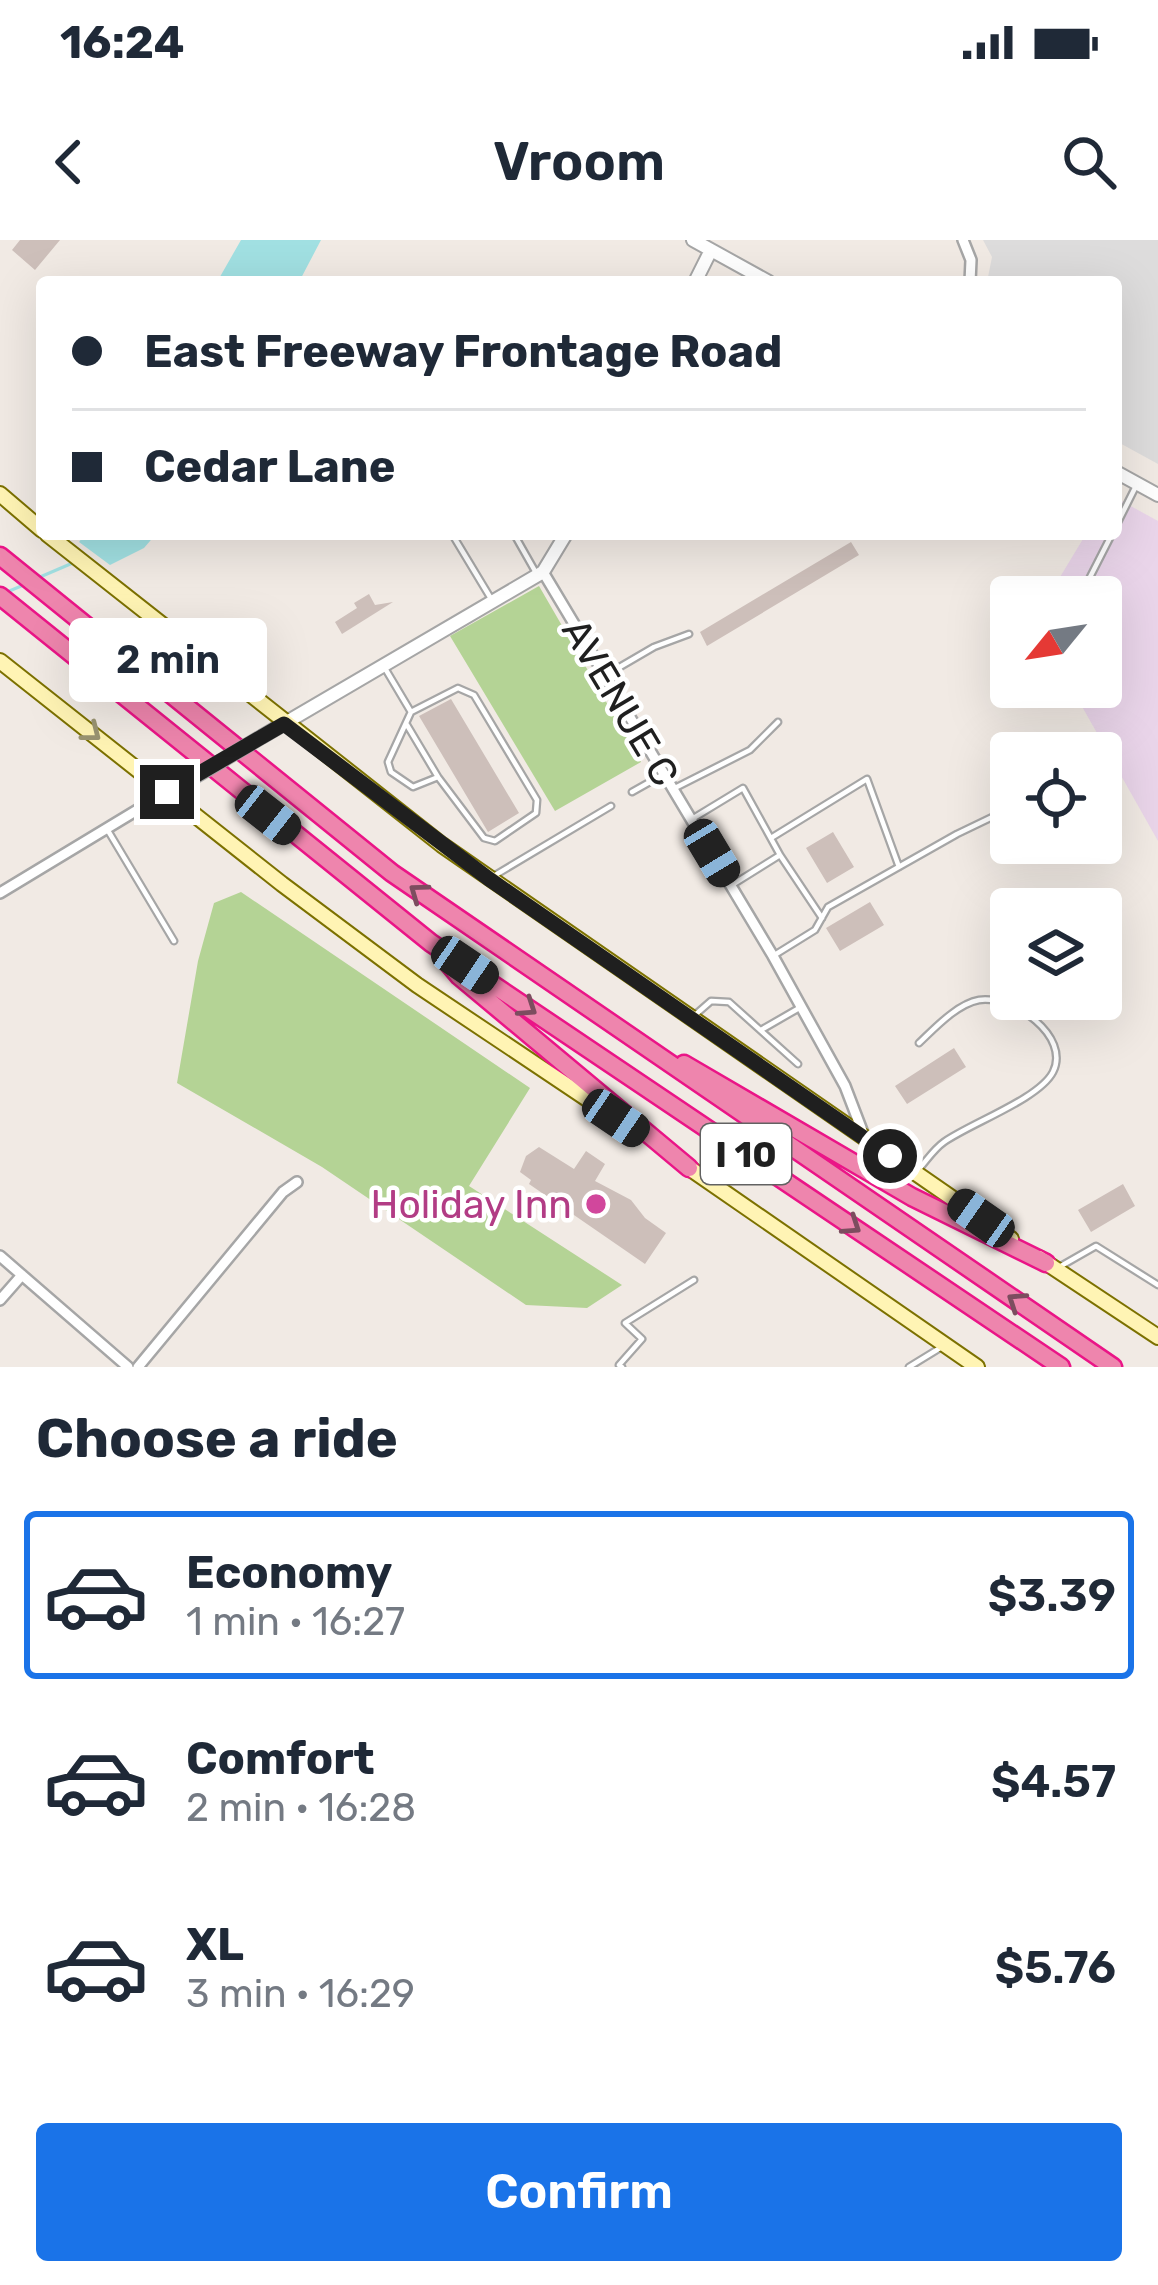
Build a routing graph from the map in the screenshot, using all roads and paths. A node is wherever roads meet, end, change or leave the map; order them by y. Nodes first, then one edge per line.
1 (693, 240) edge
2 (963, 240) edge
3 (711, 250) junction
4 (697, 276) edge
5 (759, 276) edge
6 (970, 276) edge
7 (1122, 475) edge
8 (1137, 484) junction
9 (0, 494) edge
10 (1158, 495) edge
11 (1122, 514) edge
12 (36, 525) edge
13 (54, 540) edge
14 (456, 540) edge
15 (518, 540) edge
16 (562, 540) edge
17 (1109, 540) edge
18 (7, 561) edge
19 (540, 574) junction
20 (1091, 576) edge
21 (0, 596) edge
22 (493, 602) junction
23 (689, 634) dead end
24 (0, 661) edge
25 (382, 665) junction
26 (606, 675) junction
27 (411, 712) junction
28 (778, 722) dead end
29 (284, 724) junction
30 (407, 725) junction
31 (664, 773) junction
32 (438, 777) junction
33 (673, 789) junction
34 (167, 792) junction
35 (632, 792) dead end
36 (611, 806) dead end
37 (692, 819) junction
38 (990, 819) edge
39 (106, 829) junction
40 (771, 838) junction
41 (780, 855) junction
42 (899, 867) junction
43 (489, 879) junction
44 (731, 886) junction
45 (0, 893) edge
46 (822, 918) junction
47 (173, 941) dead end
48 (431, 943) junction
49 (773, 956) junction
50 (584, 1007) junction
51 (801, 1007) junction
52 (692, 1020) junction
53 (761, 1030) junction
54 (920, 1043) dead end
55 (798, 1064) dead end
56 (865, 1138) junction
57 (689, 1168) junction
58 (915, 1174) junction
59 (298, 1182) dead end
60 (0, 1256) edge
61 (1050, 1266) junction
62 (22, 1275) junction
63 (694, 1280) dead end
64 (1158, 1285) edge
65 (0, 1300) edge
66 (1158, 1337) edge
67 (945, 1345) junction
68 (128, 1367) edge
69 (139, 1367) edge
70 (622, 1367) edge
71 (909, 1367) edge
72 (977, 1367) edge
73 (1061, 1367) edge
74 (1113, 1367) edge

1 - 3 street
2 - 6 street
3 - 4 street
3 - 5 street
7 - 8 street
8 - 10 street
8 - 11 lane
9 - 12 main road
13 - 29 main road
14 - 22 lane
15 - 19 lane
16 - 19 street
17 - 20 lane
50 -> 18 highway, I 10
19 - 22 street
19 - 26 street, AVENUE C
21 - 48 highway, I 10
22 - 25 street
23 - 26 lane
24 -> 34 main road
25 - 27 lane
25 - 29 street
26 - 31 street, AVENUE C
27 - 30 lane
27 - 32 lane
28 - 33 lane
29 - 34 street, bridge
29 - 43 main road
30 - 32 lane
30 - 32 lane
31 - 33 street, AVENUE C
31 - 35 lane
33 - 37 street, AVENUE C
34 - 39 street
34 - 57 main road
36 - 43 lane
37 - 40 lane
37 - 44 street, AVENUE C
38 - 42 lane
39 - 45 street
39 - 47 lane
40 - 41 lane
40 - 42 lane
41 - 44 lane
41 - 46 lane
42 - 46 lane
43 - 52 main road
44 - 49 street, AVENUE C
46 - 49 lane
48 - 57 highway
48 -> 73 highway, I 10
49 - 51 street, AVENUE C
50 - 61 highway
74 -> 50 highway, I 10
51 - 53 lane
51 - 56 street, AVENUE C
52 - 53 lane
52 - 56 main road
53 - 55 lane
54 - 58 lane
56 - 58 main road
57 - 67 main road
58 - 61 main road
59 - 69 street
60 - 62 street
61 - 64 lane
61 - 66 main road
62 - 65 street
62 - 68 street
63 - 70 lane
67 - 71 lane
67 - 72 main road

